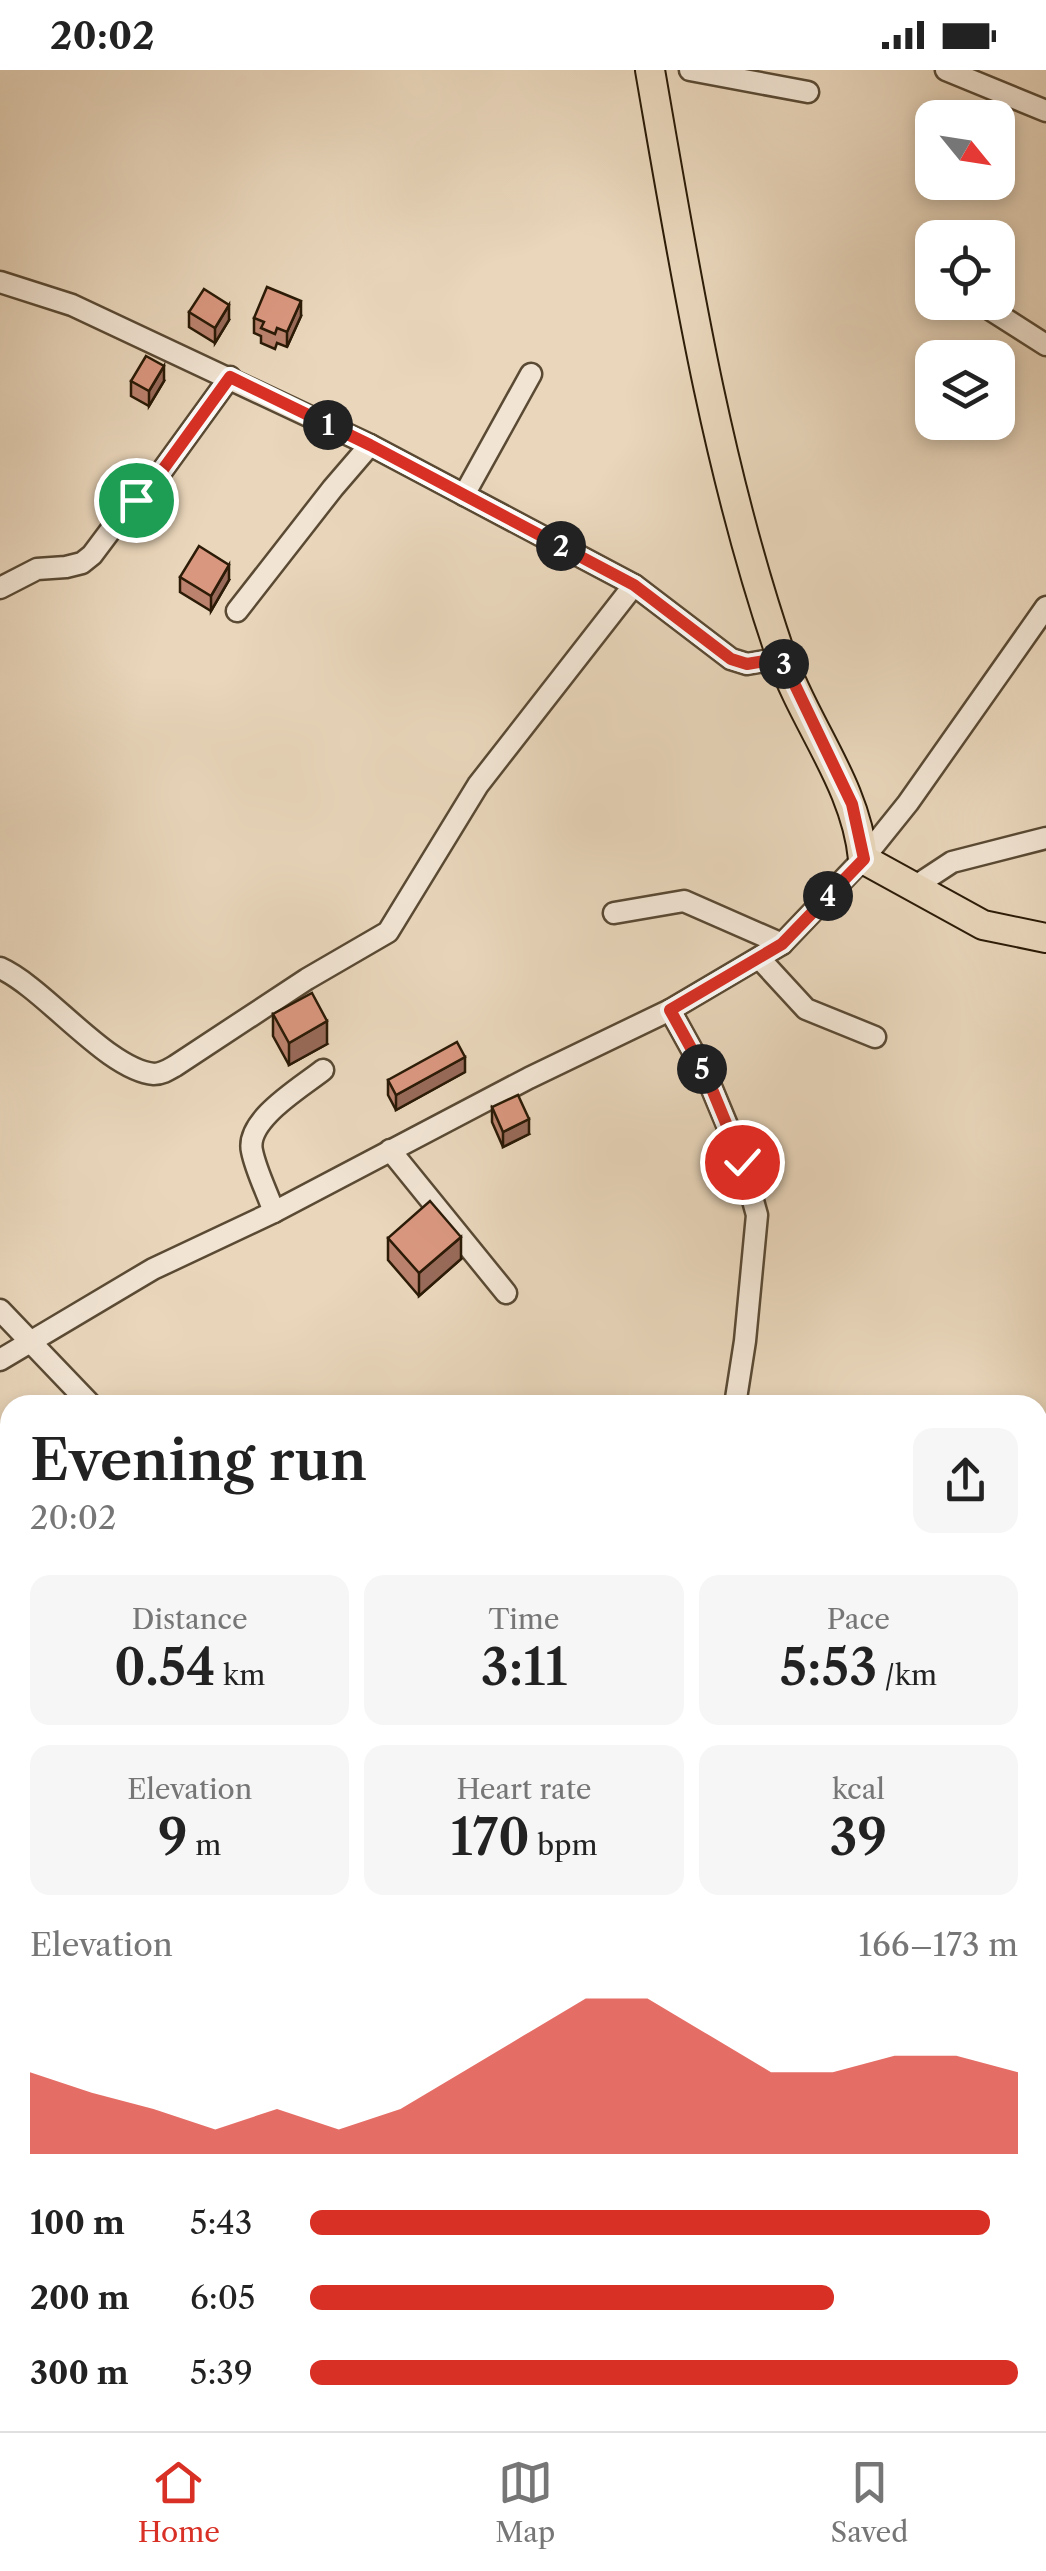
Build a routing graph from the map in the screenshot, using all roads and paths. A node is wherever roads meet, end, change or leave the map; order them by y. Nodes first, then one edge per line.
1 (650, 70) edge
2 (690, 70) edge
3 (946, 70) edge
4 (808, 92) dead end
5 (1046, 111) edge
6 (0, 282) edge
7 (1007, 320) edge
8 (1046, 344) edge
9 (531, 374) dead end
10 (230, 377) junction
11 (370, 445) junction
12 (464, 495) junction
13 (634, 585) junction
14 (0, 588) edge
15 (1046, 608) edge
16 (238, 611) dead end
17 (782, 658) junction
18 (1046, 838) edge
19 (864, 859) junction
20 (914, 887) junction
21 (614, 913) dead end
22 (1046, 938) edge
23 (782, 944) junction
24 (760, 959) junction
25 (0, 968) edge
26 (670, 1010) junction
27 (875, 1036) dead end
28 (324, 1070) dead end
29 (390, 1150) junction
30 (274, 1212) junction
31 (506, 1293) dead end
32 (0, 1310) edge
33 (30, 1343) junction
34 (0, 1360) edge
35 (81, 1395) edge
36 (737, 1395) edge

1 - 17 main road
2 - 4 street
3 - 5 street
6 - 10 street
7 - 8 street
9 - 12 street
10 - 11 street
10 - 14 street
11 - 12 street
11 - 16 street
12 - 13 street
13 - 17 street
13 - 25 street
15 - 19 street
17 - 19 main road
18 - 20 street
19 - 20 main road
19 - 23 street
20 - 22 main road
21 - 23 street
23 - 24 street
24 - 26 street
24 - 27 street
26 - 29 street
26 - 36 street
28 - 30 street
29 - 30 street
29 - 31 street
30 - 33 street
32 - 33 street
33 - 34 street
33 - 35 street

